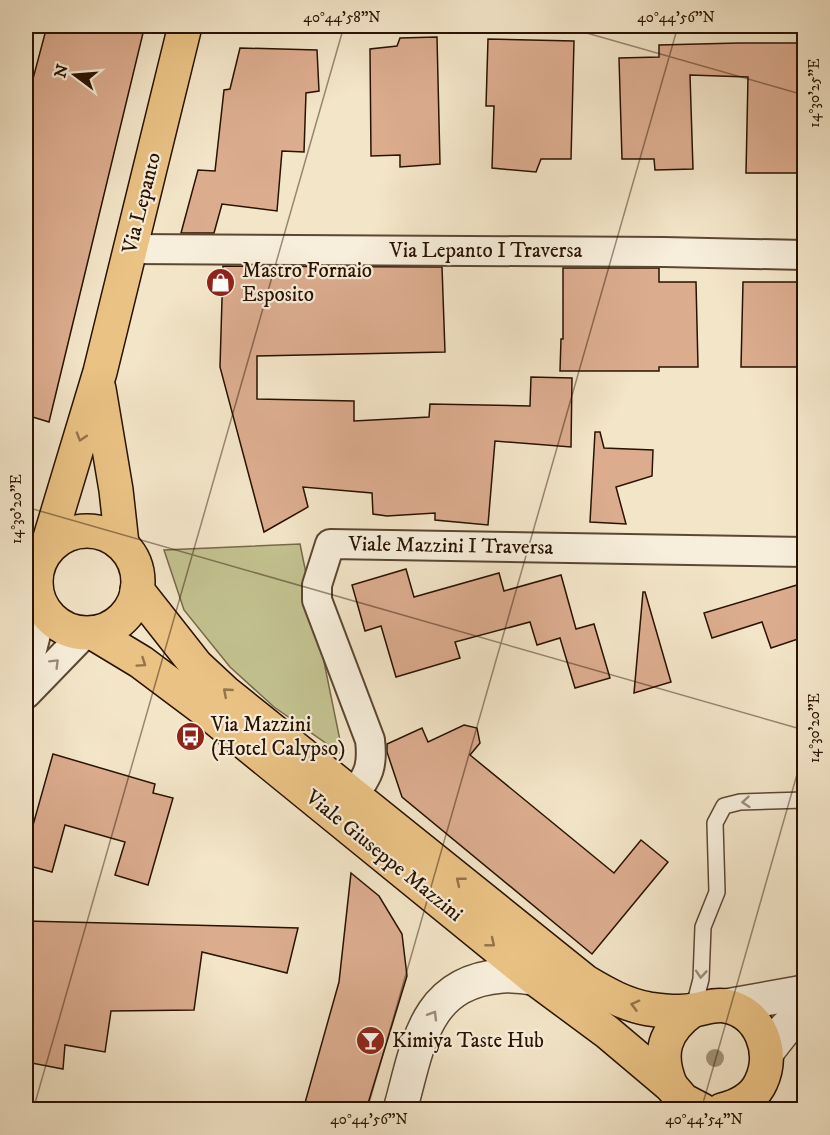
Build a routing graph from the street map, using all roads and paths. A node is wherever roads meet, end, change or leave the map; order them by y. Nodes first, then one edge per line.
1 (185, 26) edge
2 (132, 249) junction
3 (804, 255) edge
4 (98, 381) junction
5 (122, 544) junction
6 (46, 551) junction
7 (804, 552) edge
8 (137, 590) junction
9 (36, 607) edge
10 (89, 633) junction
11 (26, 673) edge
12 (26, 694) edge
13 (353, 796) junction
14 (804, 800) edge
15 (534, 978) junction
16 (804, 992) edge
17 (726, 1006) junction
18 (693, 1010) junction
19 (804, 1010) edge
20 (767, 1052) junction
21 (670, 1086) junction
22 (764, 1097) edge
23 (708, 1109) edge
24 (400, 1110) edge

1 - 2 main road, Via Lepanto
2 - 3 street, Via Lepanto I Traversa
2 - 4 main road, Via Lepanto
4 - 5 main road, Via Lepanto
4 -> 6 main road, Via Lepanto
5 - 6 main road
5 - 8 main road
6 - 9 main road
7 - 13 street, Viale Mazzini I Traversa
8 - 10 main road
13 -> 8 main road, Viale Giuseppe Mazzini
9 - 10 main road
9 - 11 street
12 -> 10 street
10 -> 15 main road, Viale Giuseppe Mazzini
18 -> 13 main road, Viale Giuseppe Mazzini
14 -> 18 lane
15 - 21 main road, Viale Giuseppe Mazzini
24 -> 15 street
16 - 17 street
17 - 18 main road, Viale Giuseppe Mazzini
17 - 20 main road
18 - 21 main road
19 - 20 street
20 - 22 main road, Viale Giuseppe Mazzini
21 - 23 main road, Viale Giuseppe Mazzini
22 - 23 main road, Viale Giuseppe Mazzini

